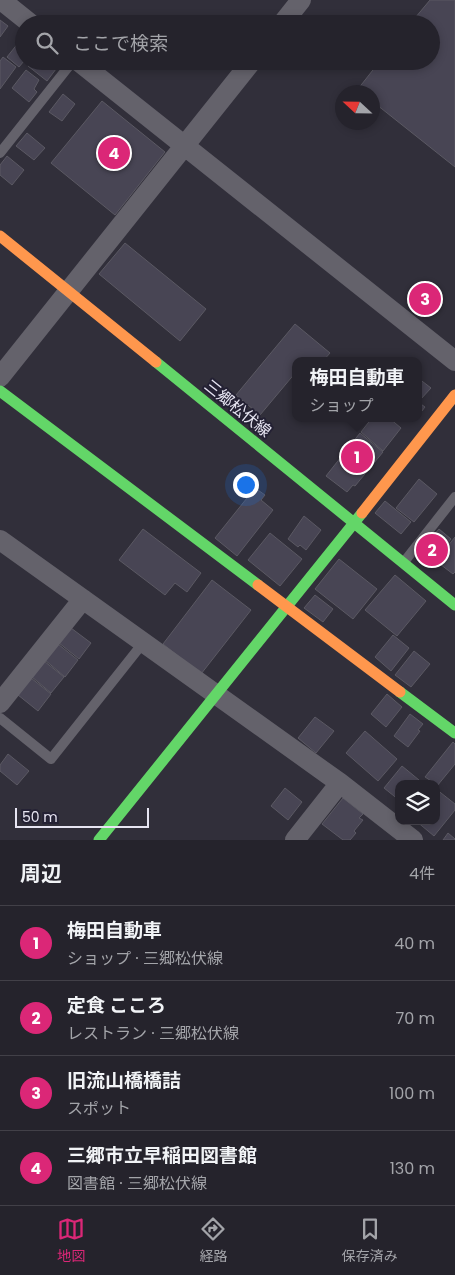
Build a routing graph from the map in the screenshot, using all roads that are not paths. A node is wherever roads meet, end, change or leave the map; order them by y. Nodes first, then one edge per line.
1 (1, 0) edge
2 (301, 0) edge
3 (20, 15) edge
4 (289, 15) edge
5 (66, 70) edge
6 (89, 70) edge
7 (245, 70) edge
8 (185, 146) junction
9 (0, 153) edge
10 (0, 236) edge
11 (69, 291) junction
12 (455, 361) edge
13 (0, 377) edge
14 (0, 391) edge
15 (455, 395) edge
16 (455, 497) edge
17 (353, 522) junction
18 (0, 540) edge
19 (403, 563) junction
20 (83, 599) junction
21 (455, 605) edge
22 (288, 607) junction
23 (143, 643) junction
24 (216, 695) junction
25 (0, 703) edge
26 (0, 718) edge
27 (455, 733) edge
28 (340, 783) junction
29 (99, 840) edge
30 (295, 840) edge
31 (413, 840) edge

1 - 3 street
2 - 4 street
5 - 9 lane
6 - 8 street
7 - 8 street
8 - 11 street
8 - 12 street
10 - 11 street, 三郷松伏線
11 - 13 street
11 - 17 street, 三郷松伏線
14 - 22 street
15 - 17 street
16 - 19 lane
17 - 19 street, 三郷松伏線
17 - 22 street
18 - 20 street
19 - 21 street, 三郷松伏線
20 - 23 street
20 - 25 street
22 - 24 street
22 - 27 street
23 - 24 street
23 - 26 lane
24 - 28 street
24 - 29 street
28 - 30 street
28 - 31 street

